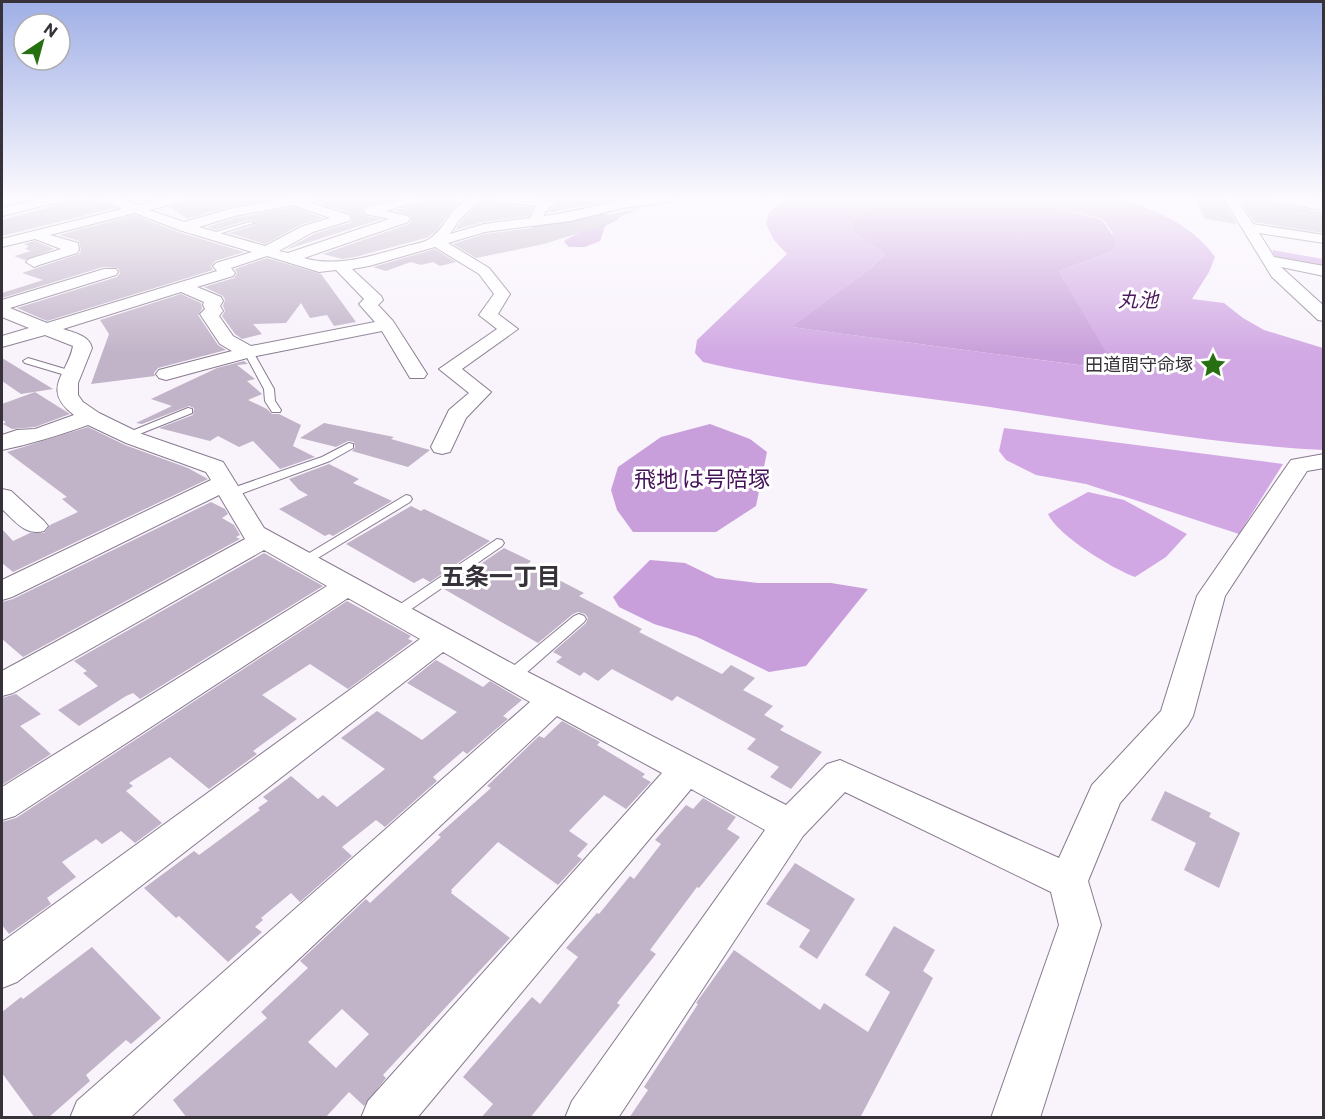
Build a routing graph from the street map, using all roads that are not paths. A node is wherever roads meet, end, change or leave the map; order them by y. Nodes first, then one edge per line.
1 (72, 249) edge
2 (257, 249) edge
3 (271, 249) edge
4 (316, 249) edge
5 (360, 249) edge
6 (411, 249) edge
7 (447, 249) edge
8 (1261, 249) edge
9 (266, 252) junction
10 (288, 258) junction
11 (376, 260) junction
12 (1268, 260) junction
13 (34, 262) dead end
14 (342, 267) junction
15 (1323, 271) edge
16 (110, 272) dead end
17 (182, 286) junction
18 (2, 305) edge
19 (2, 311) edge
20 (1323, 316) edge
21 (387, 325) junction
22 (44, 328) junction
23 (2, 342) edge
24 (249, 352) junction
25 (28, 361) dead end
26 (72, 374) junction
27 (166, 374) dead end
28 (417, 374) dead end
29 (276, 410) dead end
30 (188, 411) dead end
31 (90, 417) junction
32 (128, 435) junction
33 (2, 443) edge
34 (350, 446) dead end
35 (442, 447) dead end
36 (1323, 461) edge
37 (228, 488) junction
38 (2, 496) edge
39 (406, 499) dead end
40 (35, 525) dead end
41 (264, 539) junction
42 (497, 543) dead end
43 (303, 561) junction
44 (345, 587) junction
45 (2, 591) edge
46 (394, 614) junction
47 (579, 619) dead end
48 (440, 639) junction
49 (511, 677) junction
50 (2, 685) edge
51 (553, 700) junction
52 (686, 770) junction
53 (2, 805) edge
54 (790, 825) junction
55 (1068, 881) junction
56 (2, 967) edge
57 (109, 1113) edge
58 (385, 1118) edge
59 (589, 1118) edge
60 (1015, 1118) edge

1 - 13 street
2 - 9 street
3 - 9 street
4 - 10 street
5 - 11 street
6 - 11 street
7 - 35 street
8 - 12 street
9 - 10 street
9 - 17 street
10 - 14 street
11 - 14 street
12 - 15 street
12 - 20 street
14 - 21 street
16 - 18 street
17 - 22 street
17 - 24 street
19 - 22 street
21 - 24 street
21 - 28 street
22 - 23 street
22 - 26 street
24 - 27 street
24 - 29 lane
25 - 26 lane
26 - 31 street
30 - 32 lane
31 - 32 street
31 - 33 street
32 - 37 street
34 - 37 lane
36 - 55 street
37 - 41 street
37 - 45 street
38 - 40 street
39 - 43 lane
41 - 43 street
41 - 50 street
42 - 46 lane
43 - 44 street
44 - 46 street
44 - 53 street
46 - 48 street
47 - 49 lane
48 - 49 street
48 - 56 street
49 - 51 street
51 - 52 street
51 - 57 street
52 - 54 street
52 - 58 street
54 - 55 street
54 - 59 street
55 - 60 street

